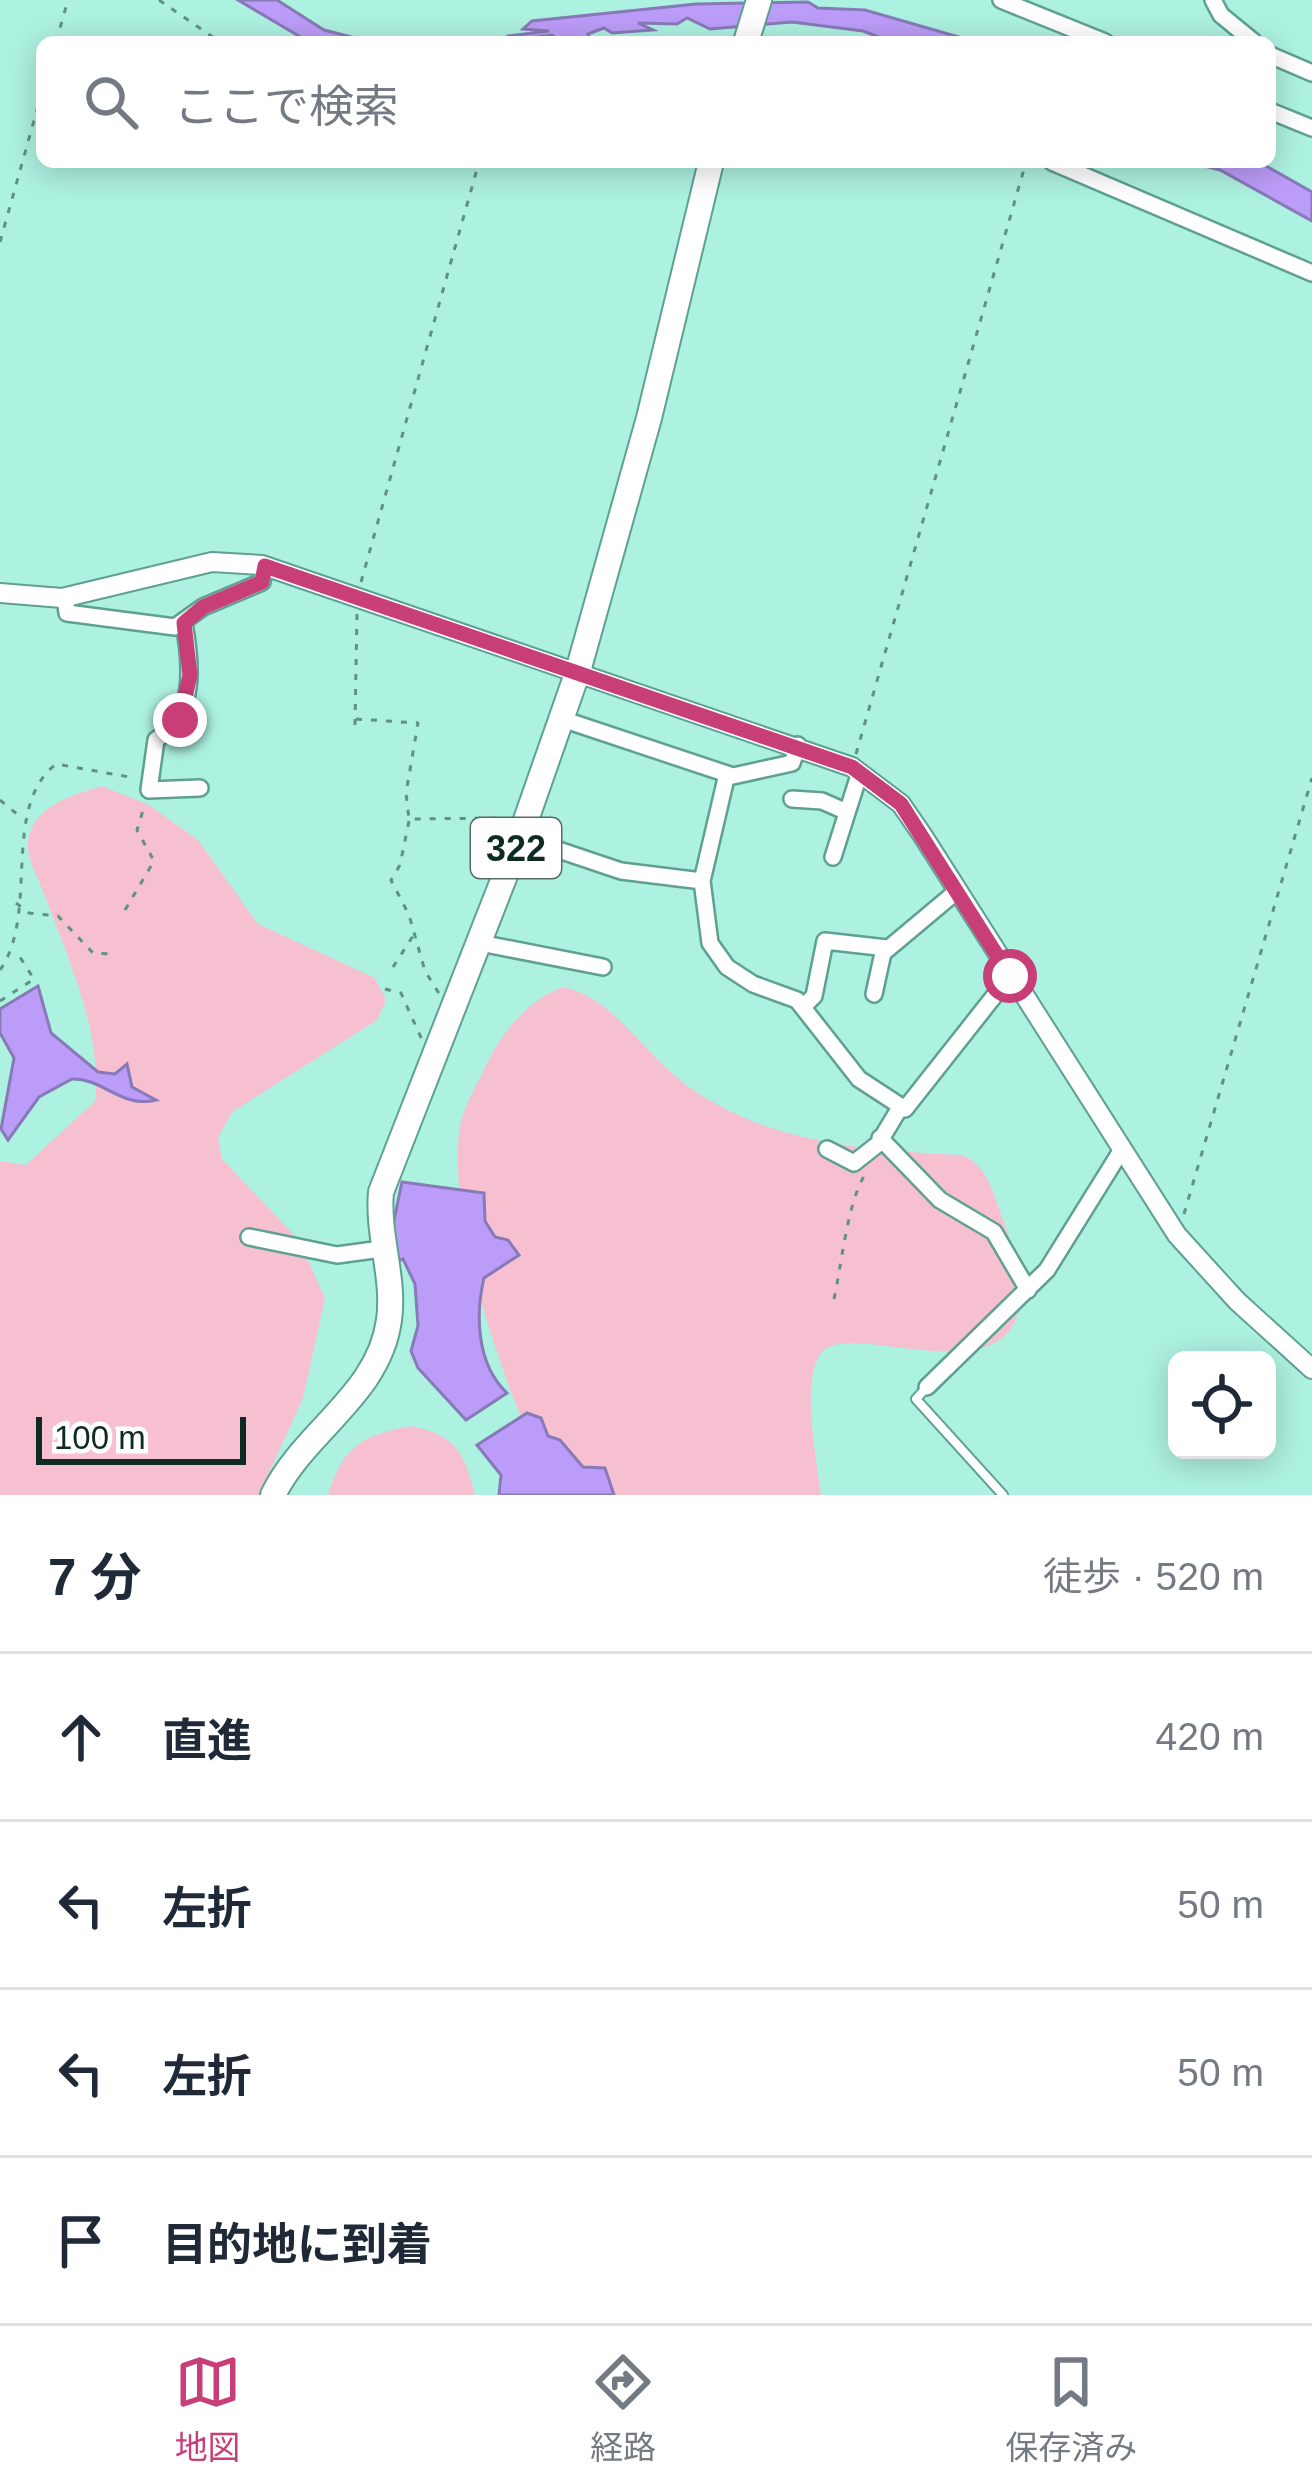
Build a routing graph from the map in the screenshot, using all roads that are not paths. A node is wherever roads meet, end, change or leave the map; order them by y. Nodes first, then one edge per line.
1 (759, 0) edge
2 (1001, 0) edge
3 (1213, 0) edge
4 (748, 36) edge
5 (1090, 36) edge
6 (1247, 36) edge
7 (1276, 58) edge
8 (1312, 73) edge
9 (1276, 113) edge
10 (1312, 128) edge
11 (710, 168) edge
12 (1066, 168) edge
13 (1312, 273) edge
14 (265, 566) junction
15 (0, 593) edge
16 (65, 597) junction
17 (184, 623) junction
18 (578, 671) junction
19 (562, 719) junction
20 (798, 745) junction
21 (856, 770) junction
22 (727, 774) junction
23 (200, 788) dead end
24 (792, 799) dead end
25 (847, 812) junction
26 (523, 828) junction
27 (833, 856) dead end
28 (702, 881) junction
29 (957, 891) junction
30 (480, 943) junction
31 (887, 949) junction
32 (603, 967) dead end
33 (1010, 976) junction
34 (874, 994) dead end
35 (804, 1006) junction
36 (901, 1106) junction
37 (880, 1138) junction
38 (826, 1149) dead end
39 (1121, 1150) junction
40 (249, 1237) dead end
41 (381, 1249) junction
42 (1028, 1290) junction
43 (1312, 1369) edge
44 (927, 1388) joint
45 (273, 1495) edge
46 (1003, 1495) edge

1 - 4 highway
2 - 5 street
3 - 6 street
7 - 8 street
9 - 10 street
11 - 18 highway, 322
12 - 13 street
14 - 16 street
14 - 17 street
14 - 18 street
15 - 16 street
16 - 17 street
17 - 23 street
18 - 19 highway, 322
18 - 20 street
19 - 22 street
19 - 26 highway, 322
20 - 21 street
20 - 22 street
21 - 25 street
21 - 29 street
22 - 28 street
24 - 25 street
25 - 27 street
26 - 28 street
26 - 30 highway, 322
28 - 35 street
29 - 31 street
29 - 33 street
30 - 32 street
30 - 41 highway, 322
31 - 34 street
31 - 35 street
33 - 36 street
33 - 39 street
35 - 36 street
36 - 37 street
37 - 38 street
37 - 42 street
39 - 42 street
39 - 43 street
40 - 41 street
41 - 45 highway, 322
42 - 44 street
44 - 46 lane

